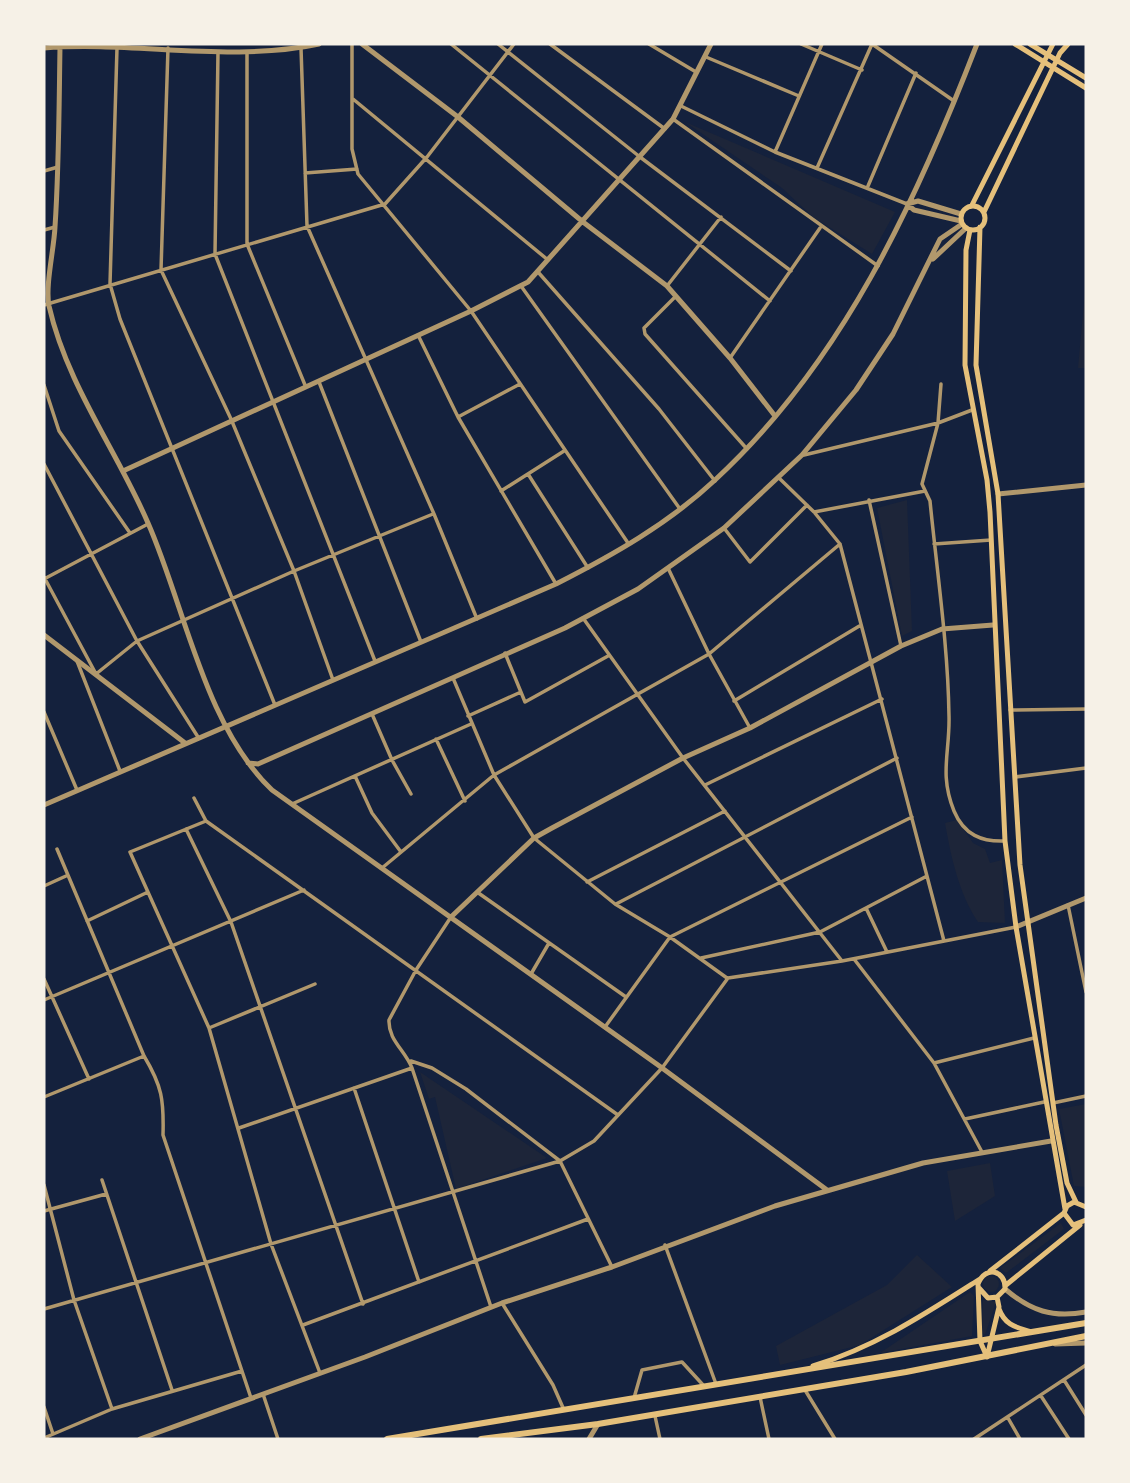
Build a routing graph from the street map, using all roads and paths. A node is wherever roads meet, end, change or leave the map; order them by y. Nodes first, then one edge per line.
1 (97, 44) edge
2 (319, 44) edge
3 (352, 44) edge
4 (362, 44) edge
5 (451, 44) edge
6 (498, 44) edge
7 (514, 44) edge
8 (550, 44) edge
9 (649, 44) edge
10 (711, 44) edge
11 (801, 44) edge
12 (822, 44) edge
13 (872, 44) edge
14 (977, 44) edge
15 (1015, 44) edge
16 (1030, 44) edge
17 (1068, 44) edge
18 (150, 45) edge
19 (73, 46) edge
20 (117, 46) junction
21 (188, 46) edge
22 (1052, 46) edge
23 (60, 47) junction
24 (44, 48) edge
25 (168, 48) junction
26 (301, 48) junction
27 (218, 50) junction
28 (247, 51) junction
29 (508, 51) junction
30 (819, 51) junction
31 (706, 57) junction
32 (862, 70) junction
33 (698, 73) junction
34 (916, 73) junction
35 (490, 75) junction
36 (1086, 78) edge
37 (1086, 88) edge
38 (799, 96) junction
39 (353, 99) junction
40 (955, 101) junction
41 (681, 106) junction
42 (458, 117) junction
43 (673, 118) junction
44 (664, 129) junction
45 (775, 152) junction
46 (427, 157) junction
47 (640, 157) junction
48 (58, 167) junction
49 (817, 168) junction
50 (357, 169) junction
51 (44, 171) edge
52 (305, 173) junction
53 (620, 181) junction
54 (868, 187) junction
55 (385, 204) junction
56 (908, 204) junction
57 (972, 205) junction
58 (984, 212) junction
59 (721, 216) junction
60 (583, 222) junction
61 (964, 223) junction
62 (307, 226) junction
63 (55, 227) junction
64 (980, 227) junction
65 (820, 228) junction
66 (44, 230) edge
67 (247, 244) junction
68 (701, 246) junction
69 (215, 254) junction
70 (550, 261) junction
71 (878, 266) junction
72 (162, 270) junction
73 (791, 271) junction
74 (538, 272) junction
75 (110, 284) junction
76 (521, 286) junction
77 (667, 286) junction
78 (676, 296) junction
79 (770, 301) junction
80 (46, 305) edge
81 (471, 311) junction
82 (417, 334) junction
83 (365, 358) junction
84 (730, 358) junction
85 (318, 379) junction
86 (520, 383) junction
87 (941, 384) dead end
88 (44, 385) edge
89 (305, 385) junction
90 (274, 400) junction
91 (972, 410) junction
92 (775, 416) junction
93 (458, 417) junction
94 (231, 419) junction
95 (938, 423) junction
96 (174, 446) junction
97 (747, 449) junction
98 (565, 451) junction
99 (802, 455) junction
100 (44, 464) edge
101 (122, 471) junction
102 (528, 474) junction
103 (779, 478) junction
104 (715, 481) junction
105 (1086, 485) edge
106 (501, 491) junction
107 (925, 491) junction
108 (999, 494) junction
109 (869, 500) junction
110 (807, 505) junction
111 (680, 509) junction
112 (814, 512) junction
113 (434, 514) junction
114 (148, 524) junction
115 (724, 528) junction
116 (130, 533) junction
117 (380, 536) junction
118 (991, 540) junction
119 (628, 544) junction
120 (840, 544) junction
121 (934, 544) junction
122 (90, 553) junction
123 (334, 555) junction
124 (587, 568) junction
125 (668, 568) junction
126 (294, 571) junction
127 (44, 578) edge
128 (556, 584) junction
129 (234, 598) junction
130 (583, 618) junction
131 (184, 621) junction
132 (477, 621) junction
133 (861, 625) junction
134 (993, 625) junction
135 (942, 629) junction
136 (44, 635) edge
137 (137, 641) junction
138 (421, 644) junction
139 (901, 646) junction
140 (505, 653) junction
141 (709, 654) junction
142 (608, 656) junction
143 (76, 660) junction
144 (872, 662) junction
145 (376, 663) junction
146 (96, 674) junction
147 (452, 676) junction
148 (333, 680) junction
149 (521, 692) junction
150 (638, 695) junction
151 (882, 699) junction
152 (734, 701) junction
153 (275, 706) junction
154 (1086, 709) edge
155 (1010, 710) junction
156 (44, 712) edge
157 (372, 712) junction
158 (468, 716) junction
159 (471, 724) junction
160 (227, 727) junction
161 (750, 728) junction
162 (198, 737) junction
163 (436, 740) junction
164 (185, 743) junction
165 (683, 758) junction
166 (897, 758) junction
167 (392, 760) junction
168 (248, 763) junction
169 (1086, 768) edge
170 (120, 771) junction
171 (494, 775) junction
172 (355, 776) junction
173 (1015, 777) junction
174 (705, 785) junction
175 (77, 790) junction
176 (411, 794) dead end
177 (194, 798) dead end
178 (465, 801) junction
179 (292, 804) junction
180 (44, 805) edge
181 (725, 811) junction
182 (912, 817) junction
183 (206, 821) junction
184 (186, 829) junction
185 (745, 836) junction
186 (534, 838) junction
187 (1005, 841) junction
188 (57, 849) dead end
189 (402, 852) junction
190 (382, 868) junction
191 (66, 876) junction
192 (927, 876) junction
193 (779, 881) junction
194 (586, 883) junction
195 (44, 886) edge
196 (304, 890) junction
197 (148, 891) junction
198 (477, 892) junction
199 (1086, 898) edge
200 (615, 904) junction
201 (1068, 905) junction
202 (866, 908) junction
203 (451, 917) junction
204 (87, 921) junction
205 (231, 922) junction
206 (1027, 922) junction
207 (1016, 927) junction
208 (820, 932) junction
209 (670, 937) junction
210 (944, 941) junction
211 (549, 943) junction
212 (173, 947) junction
213 (887, 952) junction
214 (701, 958) junction
215 (854, 959) junction
216 (842, 961) junction
217 (416, 970) junction
218 (1085, 972) edge
219 (531, 974) junction
220 (109, 975) junction
221 (728, 978) junction
222 (44, 979) edge
223 (315, 984) dead end
224 (1086, 992) edge
225 (52, 997) junction
226 (626, 998) junction
227 (44, 1000) edge
228 (261, 1007) junction
229 (209, 1027) junction
230 (605, 1027) junction
231 (1034, 1038) junction
232 (144, 1056) junction
233 (409, 1060) junction
234 (934, 1063) junction
235 (412, 1068) junction
236 (662, 1068) junction
237 (89, 1079) junction
238 (354, 1088) junction
239 (1086, 1096) edge
240 (44, 1097) edge
241 (1044, 1102) junction
242 (1053, 1103) junction
243 (294, 1110) junction
244 (618, 1115) junction
245 (965, 1119) junction
246 (239, 1128) junction
247 (1051, 1141) junction
248 (983, 1153) junction
249 (560, 1161) junction
250 (102, 1180) dead end
251 (44, 1185) edge
252 (827, 1190) junction
253 (454, 1192) junction
254 (107, 1194) junction
255 (1086, 1196) edge
256 (1078, 1202) junction
257 (1086, 1207) edge
258 (393, 1208) junction
259 (51, 1209) junction
260 (44, 1211) edge
261 (1065, 1211) junction
262 (588, 1219) junction
263 (1086, 1220) edge
264 (1080, 1224) junction
265 (334, 1225) junction
266 (271, 1244) junction
267 (665, 1245) junction
268 (476, 1261) junction
269 (205, 1264) junction
270 (612, 1267) junction
271 (990, 1271) junction
272 (979, 1279) junction
273 (134, 1283) junction
274 (419, 1283) junction
275 (1005, 1287) junction
276 (979, 1288) junction
277 (997, 1297) junction
278 (74, 1300) junction
279 (502, 1303) junction
280 (363, 1304) junction
281 (491, 1307) junction
282 (999, 1307) junction
283 (44, 1309) edge
284 (1086, 1312) edge
285 (1086, 1323) edge
286 (303, 1325) junction
287 (1031, 1332) junction
288 (1086, 1336) edge
289 (993, 1339) junction
290 (980, 1341) junction
291 (1042, 1343) junction
292 (1086, 1343) edge
293 (986, 1357) junction
294 (1086, 1366) edge
295 (798, 1370) junction
296 (242, 1371) junction
297 (320, 1373) junction
298 (1064, 1380) junction
299 (716, 1384) junction
300 (704, 1386) junction
301 (804, 1388) junction
302 (172, 1391) junction
303 (263, 1394) junction
304 (760, 1396) junction
305 (1041, 1396) junction
306 (251, 1398) junction
307 (634, 1398) junction
308 (44, 1407) edge
309 (112, 1409) junction
310 (564, 1410) junction
311 (655, 1414) junction
312 (1086, 1415) edge
313 (1008, 1418) junction
314 (598, 1424) junction
315 (53, 1434) junction
316 (44, 1438) edge
317 (140, 1439) edge
318 (278, 1439) edge
319 (387, 1439) edge
320 (481, 1439) edge
321 (589, 1439) edge
322 (660, 1439) edge
323 (769, 1439) edge
324 (835, 1439) edge
325 (974, 1439) edge
326 (1020, 1439) edge
327 (1069, 1439) edge

1 - 19 street
1 - 20 street
2 - 26 street
3 - 39 street
4 - 42 street
5 - 35 street
6 - 29 street
7 - 29 street
8 - 44 street
9 - 33 street
10 - 31 street
11 - 30 street
12 - 30 street
13 - 32 street
13 - 34 street
14 - 40 street
15 - 37 main road
16 - 36 main road
17 - 58 main road
18 - 20 street
18 - 25 street
19 - 23 street
20 - 75 street
21 - 25 street
21 - 27 street
22 - 57 main road
23 - 24 street
23 - 48 street
25 - 72 street
26 - 28 street
26 - 52 street
27 - 28 street
27 - 69 street
28 - 67 street
29 - 35 street
29 - 47 street
30 - 32 street
30 - 38 street
31 - 33 street
31 - 38 street
32 - 49 street
33 - 41 street
34 - 40 street
34 - 54 street
35 - 42 street
35 - 53 street
38 - 45 street
39 - 46 street
39 - 50 street
40 - 56 street
41 - 43 street
41 - 45 street
42 - 46 street
42 - 60 street
43 - 44 street
43 - 65 street
44 - 47 street
45 - 49 street
46 - 55 street
46 - 70 street
47 - 53 street
47 - 59 street
48 - 51 street
48 - 63 street
49 - 54 street
50 - 52 street
50 - 55 street
52 - 62 street
53 - 60 street
53 - 68 street
54 - 56 street
55 - 62 street
55 - 81 street
56 - 61 street
56 - 71 street
57 - 58 main road
57 - 61 main road
58 - 64 main road
59 - 68 street
59 - 73 street
60 - 70 street
60 - 77 street
61 - 64 main road
61 - 91 main road
61 - 99 street
62 - 67 street
62 - 83 street
63 - 66 street
63 - 80 street
64 - 108 main road
65 - 71 street
65 - 73 street
67 - 69 street
67 - 89 street
68 - 77 street
68 - 79 street
69 - 72 street
69 - 90 street
70 - 74 street
71 - 92 street
72 - 75 street
72 - 94 street
73 - 79 street
74 - 76 street
74 - 104 street
75 - 80 street
75 - 96 street
76 - 81 street
76 - 111 street
77 - 78 street
78 - 84 street
78 - 97 street
79 - 84 street
80 - 101 street
81 - 82 street
81 - 86 street
82 - 83 street
82 - 93 street
83 - 85 street
83 - 113 street
84 - 92 street
85 - 89 street
85 - 117 street
86 - 93 street
86 - 98 street
87 - 95 street
88 - 116 street
89 - 90 street
90 - 94 street
90 - 123 street
91 - 95 street
91 - 118 main road
92 - 97 street
93 - 106 street
94 - 96 street
94 - 126 street
95 - 99 street
95 - 107 street
96 - 101 street
96 - 129 street
97 - 104 street
98 - 102 street
98 - 119 street
99 - 103 street
100 - 122 street
101 - 114 street
102 - 106 street
102 - 124 street
103 - 110 street
103 - 115 street
104 - 111 street
105 - 108 street
106 - 128 street
107 - 109 street
107 - 121 street
108 - 155 main road
109 - 112 street
109 - 139 street
110 - 112 street
110 - 115 street
111 - 119 street
112 - 120 street
113 - 117 street
113 - 132 street
114 - 116 street
114 - 131 street
115 - 125 street
116 - 122 street
117 - 123 street
117 - 138 street
118 - 121 street
118 - 134 main road
119 - 124 street
120 - 133 street
120 - 141 street
121 - 135 street
122 - 127 street
122 - 137 street
123 - 126 street
123 - 145 street
124 - 128 street
125 - 130 street
125 - 141 street
126 - 129 street
126 - 148 street
127 - 146 street
128 - 132 street
129 - 131 street
129 - 153 street
130 - 140 street
130 - 142 street
131 - 137 street
131 - 160 street
132 - 138 street
133 - 144 street
133 - 152 street
134 - 135 street
134 - 187 main road
135 - 139 street
135 - 187 street
136 - 143 street
137 - 146 street
137 - 162 street
138 - 145 street
139 - 144 street
140 - 147 street
140 - 149 street
141 - 150 street
141 - 152 street
142 - 149 street
142 - 150 street
143 - 146 street
143 - 170 street
144 - 151 street
144 - 161 street
145 - 148 street
146 - 164 street
147 - 157 street
147 - 158 street
148 - 153 street
149 - 158 street
150 - 165 street
150 - 171 street
151 - 166 street
151 - 174 street
152 - 161 street
153 - 160 street
154 - 155 street
155 - 173 main road
156 - 175 street
157 - 167 street
157 - 168 street
158 - 159 street
159 - 163 street
159 - 171 street
160 - 162 street
160 - 168 street
161 - 165 street
162 - 164 street
163 - 167 street
163 - 178 street
164 - 170 street
165 - 174 street
165 - 186 street
166 - 182 street
166 - 185 street
167 - 172 street
167 - 176 street
168 - 179 street
169 - 173 street
170 - 175 street
171 - 178 street
171 - 186 street
172 - 179 street
172 - 189 street
173 - 206 main road
174 - 181 street
175 - 180 street
177 - 183 street
178 - 189 street
179 - 190 street
181 - 185 street
181 - 194 street
182 - 192 street
182 - 193 street
183 - 184 street
183 - 196 street
184 - 197 street
184 - 205 street
185 - 193 street
185 - 200 street
186 - 194 street
186 - 198 street
187 - 207 main road
188 - 191 street
189 - 190 street
190 - 203 street
191 - 195 street
191 - 204 street
192 - 202 street
192 - 210 street
193 - 208 street
193 - 209 street
194 - 200 street
196 - 205 street
196 - 217 street
197 - 204 street
197 - 212 street
198 - 203 street
198 - 211 street
199 - 201 street
200 - 209 street
201 - 206 street
201 - 218 street
202 - 208 street
202 - 213 street
203 - 217 street
203 - 219 street
204 - 220 street
205 - 212 street
205 - 228 street
206 - 207 street
206 - 242 main road
207 - 210 street
207 - 231 main road
208 - 214 street
208 - 216 street
209 - 214 street
209 - 226 street
210 - 213 street
211 - 219 street
211 - 226 street
212 - 220 street
212 - 229 street
213 - 215 street
214 - 221 street
215 - 216 street
215 - 234 street
216 - 221 street
217 - 233 street
217 - 244 street
218 - 224 street
219 - 230 street
220 - 225 street
220 - 232 street
221 - 236 street
222 - 225 street
223 - 228 street
225 - 227 street
225 - 237 street
226 - 230 street
228 - 229 street
228 - 243 street
229 - 246 street
230 - 236 street
231 - 234 street
231 - 241 main road
232 - 237 street
232 - 269 street
233 - 235 street
233 - 249 street
234 - 245 street
235 - 238 street
235 - 253 street
236 - 244 street
236 - 252 street
237 - 240 street
238 - 243 street
238 - 258 street
239 - 242 street
241 - 245 street
241 - 247 main road
242 - 256 main road
243 - 246 street
243 - 265 street
244 - 249 street
245 - 248 street
246 - 266 street
247 - 248 street
247 - 261 main road
248 - 252 street
249 - 253 street
249 - 262 street
250 - 254 street
251 - 259 street
252 - 267 street
253 - 258 street
253 - 268 street
254 - 259 street
254 - 273 street
255 - 256 main road
256 - 257 main road
256 - 261 main road
258 - 265 street
258 - 274 street
259 - 260 street
259 - 278 street
261 - 264 main road
261 - 271 main road
262 - 268 street
262 - 270 street
263 - 264 main road
264 - 275 main road
265 - 266 street
265 - 280 street
266 - 269 street
266 - 286 street
267 - 270 street
267 - 299 street
268 - 274 street
268 - 281 street
269 - 273 street
269 - 296 street
270 - 279 street
271 - 272 main road
271 - 275 main road
272 - 276 main road
272 - 295 main road
273 - 278 street
273 - 302 street
274 - 280 street
275 - 277 main road
275 - 284 street
276 - 277 main road
276 - 290 main road
277 - 282 main road
278 - 283 street
278 - 309 street
279 - 281 street
279 - 310 street
280 - 286 street
281 - 297 street
282 - 287 main road
282 - 289 main road
285 - 287 highway
286 - 297 street
287 - 289 highway
288 - 291 highway
289 - 290 highway
289 - 293 main road
290 - 293 main road
290 - 295 highway
291 - 292 street
291 - 293 highway
293 - 301 highway
294 - 298 street
295 - 299 highway
296 - 302 street
296 - 306 street
297 - 303 street
298 - 305 street
298 - 312 street
299 - 300 highway
300 - 307 highway
300 - 307 street
301 - 304 highway
301 - 324 street
302 - 309 street
303 - 306 street
303 - 318 street
304 - 311 highway
304 - 323 street
305 - 313 street
305 - 327 street
306 - 317 street
307 - 310 highway
308 - 315 street
309 - 315 street
310 - 319 highway
311 - 314 highway
311 - 322 street
313 - 325 street
313 - 326 street
314 - 320 highway
314 - 321 street
315 - 316 street

